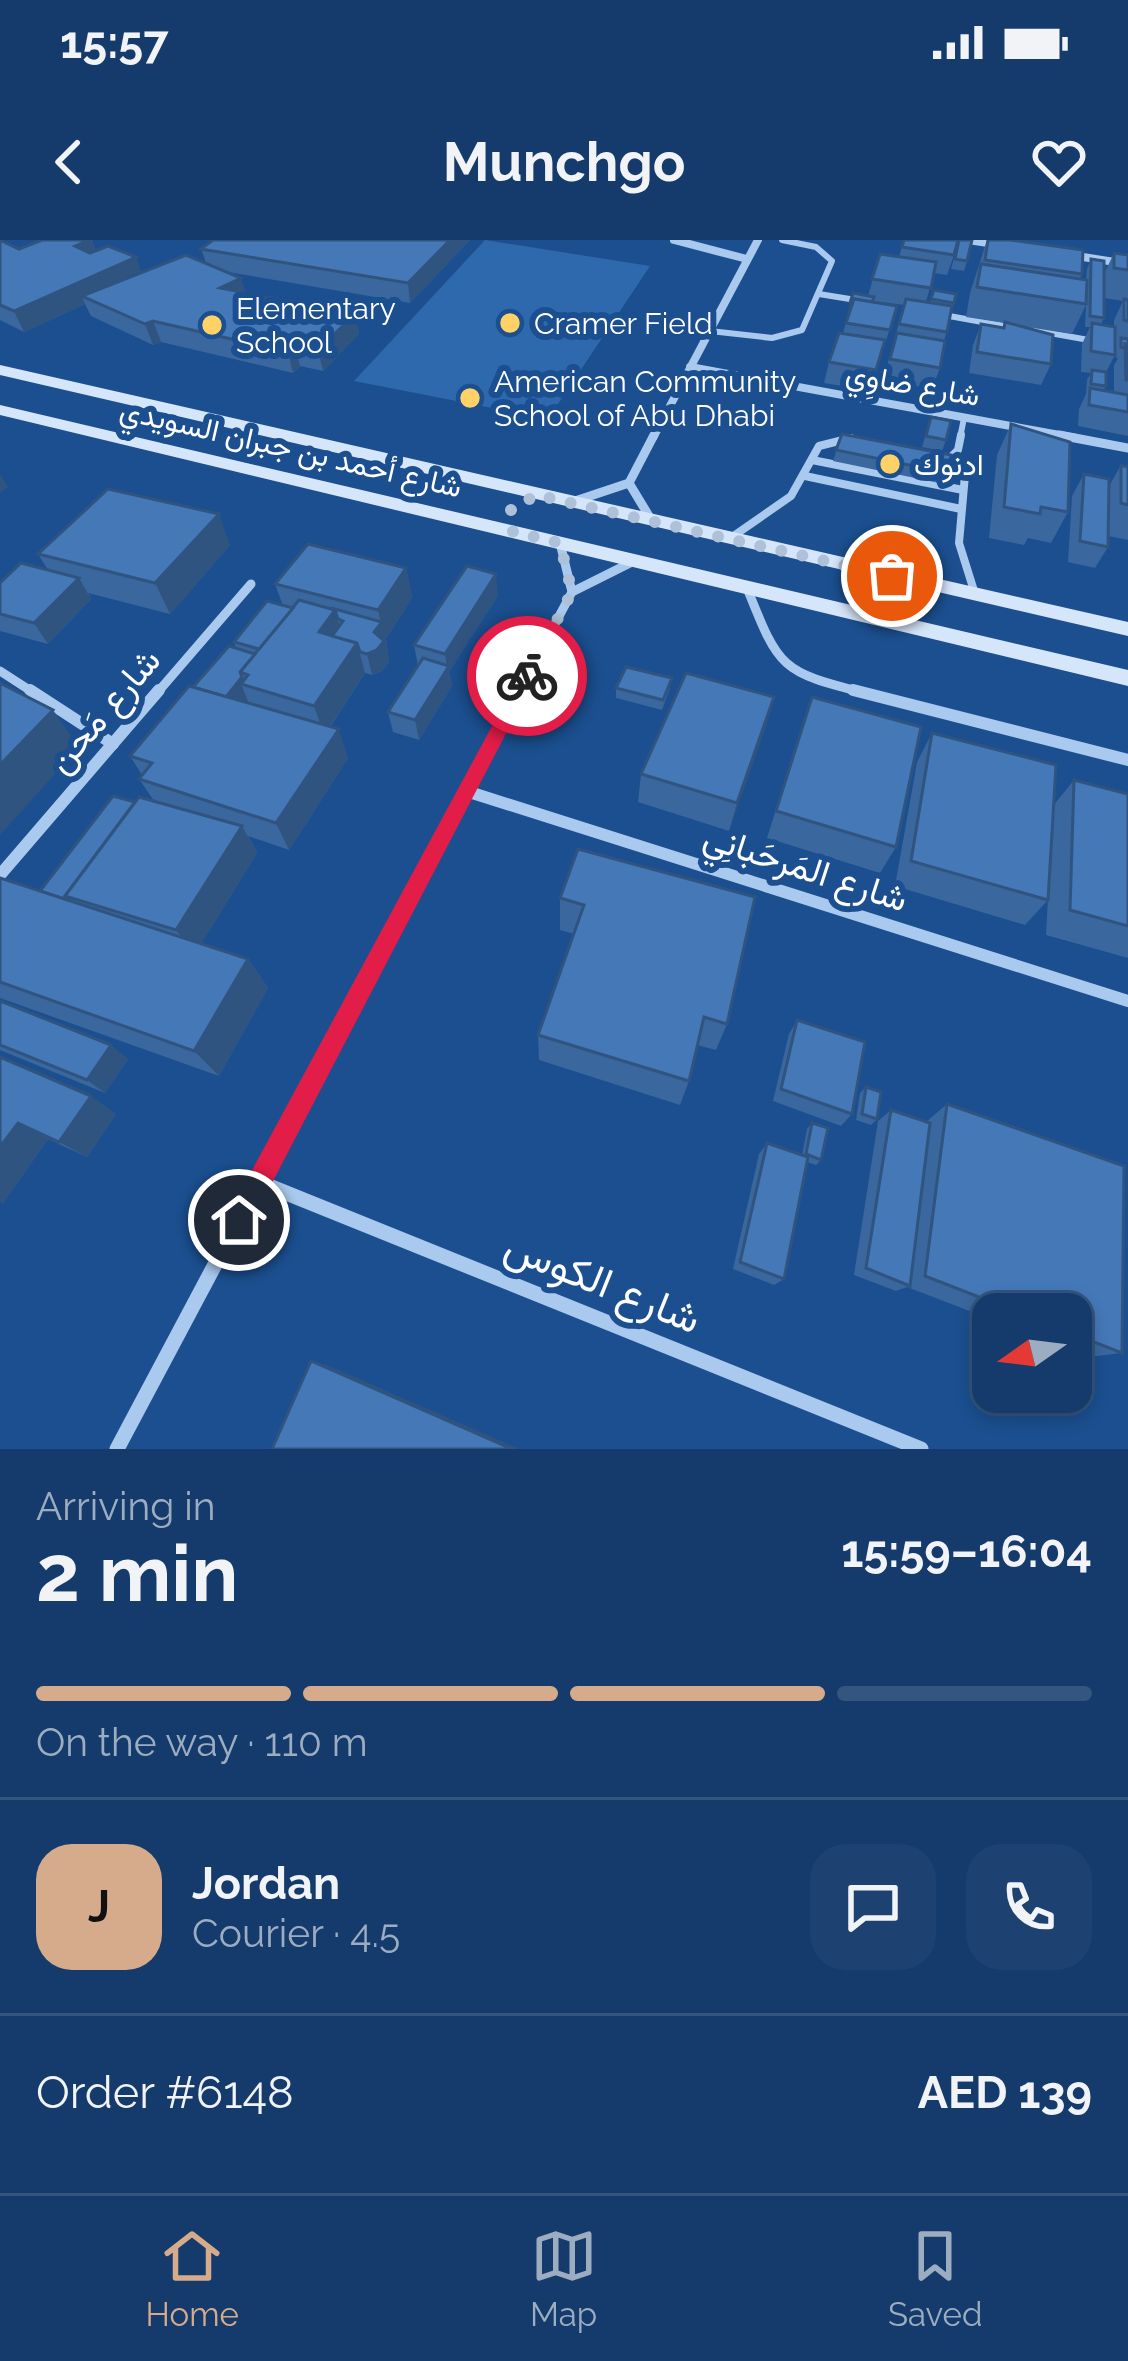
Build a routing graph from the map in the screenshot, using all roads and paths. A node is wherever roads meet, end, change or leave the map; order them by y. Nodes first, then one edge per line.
1 (674, 240) edge
2 (782, 240) edge
3 (968, 240) edge
4 (749, 243) edge
5 (702, 244) junction
6 (1014, 247) edge
7 (1060, 254) edge
8 (747, 259) junction
9 (1128, 264) edge
10 (819, 294) junction
11 (863, 302) edge
12 (929, 313) edge
13 (710, 331) junction
14 (1128, 347) edge
15 (690, 367) junction
16 (0, 370) edge
17 (0, 410) edge
18 (964, 418) junction
19 (856, 439) edge
20 (1128, 448) edge
21 (925, 454) edge
22 (812, 460) junction
23 (948, 460) junction
24 (805, 476) junction
25 (628, 483) junction
26 (963, 490) junction
27 (536, 495) junction
28 (569, 502) junction
29 (961, 509) junction
30 (653, 522) junction
31 (513, 532) junction
32 (727, 539) junction
33 (560, 543) junction
34 (634, 561) junction
35 (251, 584) dead end
36 (747, 588) junction
37 (572, 592) junction
38 (975, 594) junction
39 (1128, 629) edge
40 (0, 671) edge
41 (1128, 678) edge
42 (113, 744) junction
43 (1128, 760) edge
44 (466, 791) junction
45 (0, 875) edge
46 (1128, 1000) edge
47 (259, 1182) junction
48 (117, 1449) edge
49 (921, 1449) edge

1 - 5 street
2 - 10 lane
3 - 6 street
4 - 5 street
4 - 8 street
5 - 8 street
7 - 9 street
8 - 13 street
10 - 11 lane
10 - 13 lane
12 - 14 lane
13 - 15 street
15 - 18 street, شارع ضاوِي
15 - 25 street
16 - 27 street, شارع أحمد بن جبران السويدي
17 - 31 street, شارع أحمد بن جبران السويدي
18 - 20 street, شارع ضاوِي
18 - 23 lane
19 - 22 lane
21 - 23 lane
22 - 24 lane
22 - 26 lane
23 - 26 lane
24 - 29 lane
24 - 32 lane
25 - 28 street
25 - 30 street
26 - 29 lane
27 - 28 street, شارع أحمد بن جبران السويدي
27 - 31 street
28 - 30 street, شارع أحمد بن جبران السويدي
29 - 38 lane
30 - 32 street, شارع أحمد بن جبران السويدي
31 - 33 street, شارع أحمد بن جبران السويدي
32 - 38 street, شارع أحمد بن جبران السويدي
33 - 34 street, شارع أحمد بن جبران السويدي
33 - 37 street
34 - 36 street, شارع أحمد بن جبران السويدي
34 - 37 street
35 - 42 street, شارع مَحن
36 - 41 street, شارع أحمد بن جبران السويدي
36 - 43 street
37 - 44 street
38 - 39 street, شارع أحمد بن جبران السويدي
40 - 42 street
42 - 45 street, شارع مَحن
44 - 46 street, شارع المَرحَبانِي
44 - 47 street
47 - 48 street
47 - 49 street, شارع الكوس

